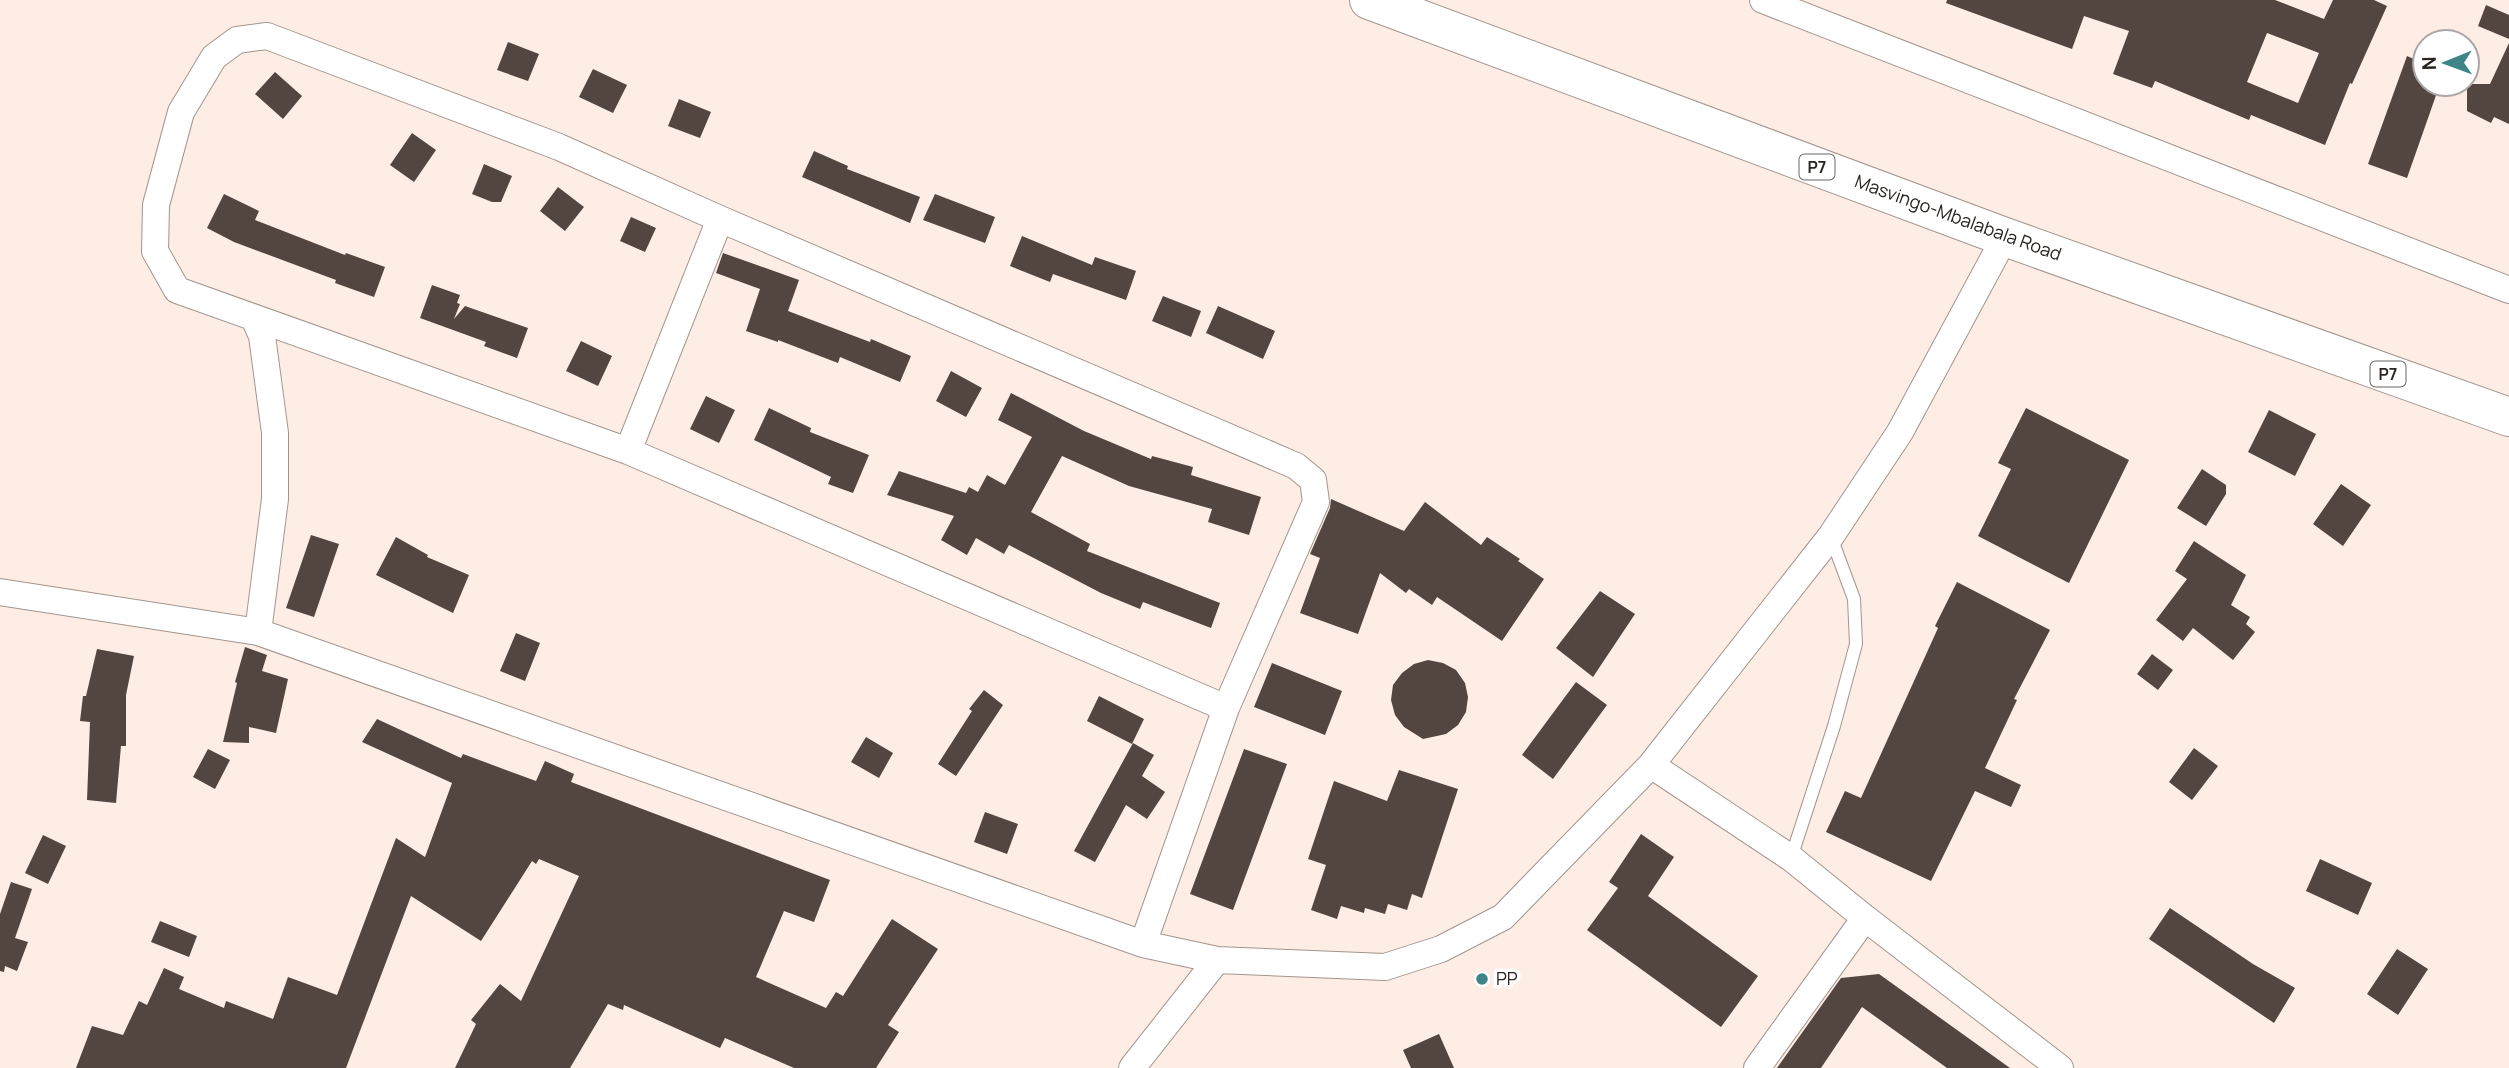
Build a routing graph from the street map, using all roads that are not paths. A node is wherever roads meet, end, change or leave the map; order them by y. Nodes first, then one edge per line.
1 (1763, 0) edge
2 (1378, 2) edge
3 (720, 219) junction
4 (2005, 237) junction
5 (2509, 290) edge
6 (254, 318) junction
7 (2509, 416) edge
8 (628, 451) junction
9 (1831, 536) junction
10 (0, 592) edge
11 (258, 632) junction
12 (1226, 708) junction
13 (1651, 765) junction
14 (1791, 858) junction
15 (1865, 918) junction
16 (1143, 944) junction
17 (1216, 960) junction
18 (1132, 1068) edge
19 (1756, 1068) edge
20 (2060, 1068) edge

1 - 5 street
2 - 4 highway, Masvingo-Mbalabala Road / P7
3 - 6 street
3 - 8 street
3 - 12 street
4 - 7 highway, Masvingo-Mbalabala Road / P7
4 - 9 street
6 - 8 street
6 - 11 street
8 - 12 street
9 - 13 street
9 - 14 lane
10 - 11 street
11 - 16 street
12 - 16 street
13 - 14 street
13 - 17 street
14 - 15 street
15 - 19 street
15 - 20 street
16 - 17 street
17 - 18 street

